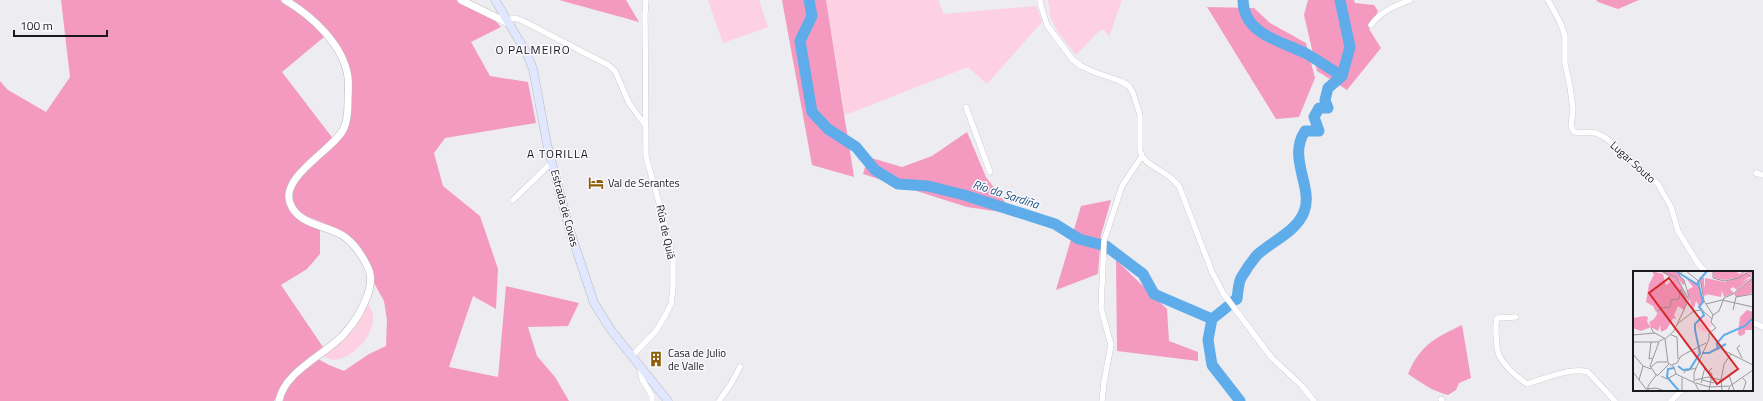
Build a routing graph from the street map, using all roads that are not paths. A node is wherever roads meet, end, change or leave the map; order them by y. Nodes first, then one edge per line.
1 (285, 0) edge
2 (461, 0) edge
3 (495, 0) edge
4 (646, 0) edge
5 (1040, 0) edge
6 (1410, 0) edge
7 (1548, 0) edge
8 (508, 22) junction
9 (1371, 25) dead end
10 (966, 108) dead end
11 (645, 125) junction
12 (1142, 156) junction
13 (552, 162) junction
14 (990, 172) dead end
15 (1756, 173) dead end
16 (1763, 175) edge
17 (513, 200) dead end
18 (1704, 271) edge
19 (1516, 317) dead end
20 (1753, 322) edge
21 (1763, 327) edge
22 (632, 356) junction
23 (640, 365) junction
24 (740, 367) dead end
25 (1681, 391) edge
26 (279, 401) edge
27 (652, 401) edge
28 (668, 401) edge
29 (718, 401) edge
30 (1102, 401) edge
31 (1314, 401) edge
32 (1615, 401) edge
33 (1671, 401) edge

1 - 26 street
2 - 8 street
3 - 8 main road, Estrada de Covas
4 - 11 street, Rúa de Quiá
5 - 12 street
6 - 9 street
7 - 18 street, Lugar Souto
8 - 11 street
8 - 13 main road, Estrada de Covas
10 - 14 street
11 - 22 street, Rúa de Quiá
12 - 30 street
12 - 31 street
13 - 17 street
13 - 22 main road, Estrada de Covas
15 - 16 street
19 - 32 street
20 - 21 street
22 - 23 main road, Estrada de Covas
23 - 27 street
23 - 28 main road, Estrada de Covas
24 - 29 street
25 - 33 street

